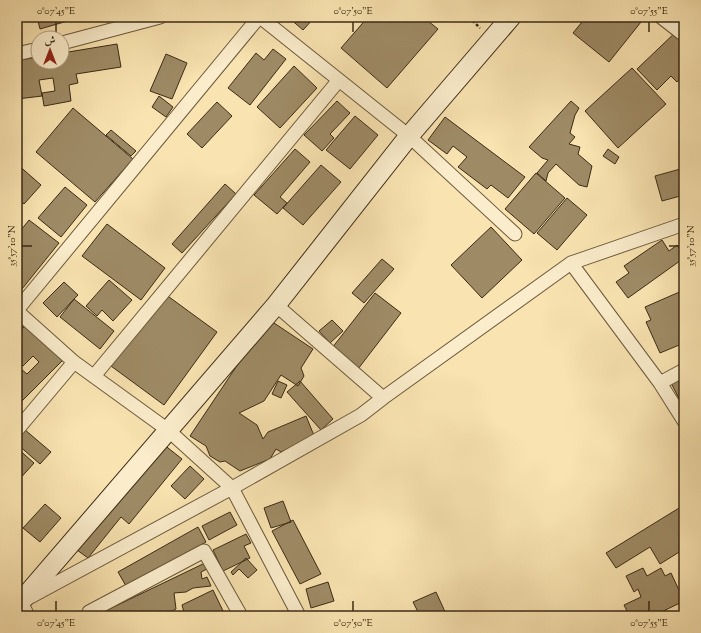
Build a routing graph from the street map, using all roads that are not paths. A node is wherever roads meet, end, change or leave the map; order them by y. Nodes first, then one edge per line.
1 (160, 17) edge
2 (259, 17) edge
3 (511, 17) edge
4 (661, 17) edge
5 (684, 35) edge
6 (70, 40) edge
7 (30, 51) edge
8 (17, 54) edge
9 (339, 80) junction
10 (409, 136) junction
11 (684, 224) edge
12 (515, 234) dead end
13 (571, 263) junction
14 (276, 305) junction
15 (17, 311) edge
16 (74, 362) junction
17 (684, 370) edge
18 (94, 376) junction
19 (660, 383) junction
20 (383, 398) junction
21 (684, 421) edge
22 (17, 430) edge
23 (168, 430) junction
24 (232, 488) junction
25 (22, 608) edge
26 (91, 616) edge
27 (241, 616) edge
28 (299, 616) edge

1 - 6 street
2 - 9 street
2 - 15 street
3 - 10 main road
4 - 5 street
7 - 8 street
9 - 10 street
9 - 18 street
10 - 12 street
10 - 14 main road
11 - 13 street
13 - 19 street
13 - 20 street
14 - 20 street
14 - 23 main road
15 - 16 street
16 - 18 street
16 - 22 street
17 - 19 street
18 - 23 street
19 - 21 street
20 - 24 street
23 - 24 street
23 - 25 main road
24 - 25 street
24 - 28 street
26 - 27 street

